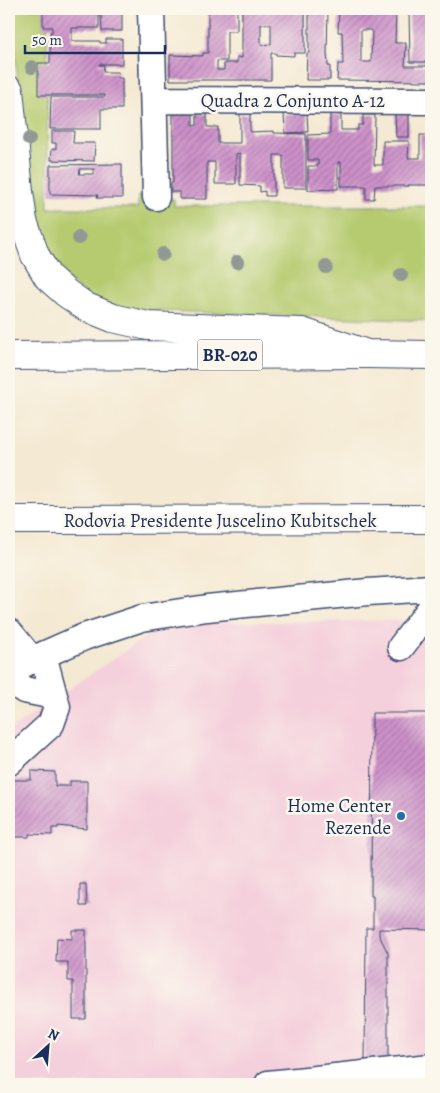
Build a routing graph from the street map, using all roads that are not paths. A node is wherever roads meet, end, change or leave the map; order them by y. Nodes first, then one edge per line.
1 (152, 9) edge
2 (9, 90) edge
3 (154, 100) junction
4 (431, 101) edge
5 (156, 198) dead end
6 (368, 354) junction
7 (431, 355) edge
8 (19, 356) edge
9 (21, 520) edge
10 (430, 520) edge
11 (431, 588) edge
12 (431, 608) edge
13 (9, 633) edge
14 (401, 647) dead end
15 (37, 657) junction
16 (9, 675) edge
17 (9, 679) edge
18 (54, 696) junction
19 (9, 762) edge
20 (431, 1067) edge
21 (268, 1084) edge

1 - 3 street
2 - 6 main road
3 - 4 street, Quadra 2 Conjunto A-12
3 - 5 street
6 - 7 main road, BR-020
6 - 8 main road, BR-020
9 - 10 main road, Rodovia Presidente Juscelino Kubitschek
11 - 15 street
12 - 14 street
13 - 15 main road
15 - 16 street
15 - 18 street
17 - 18 street
18 - 19 street
20 - 21 street

